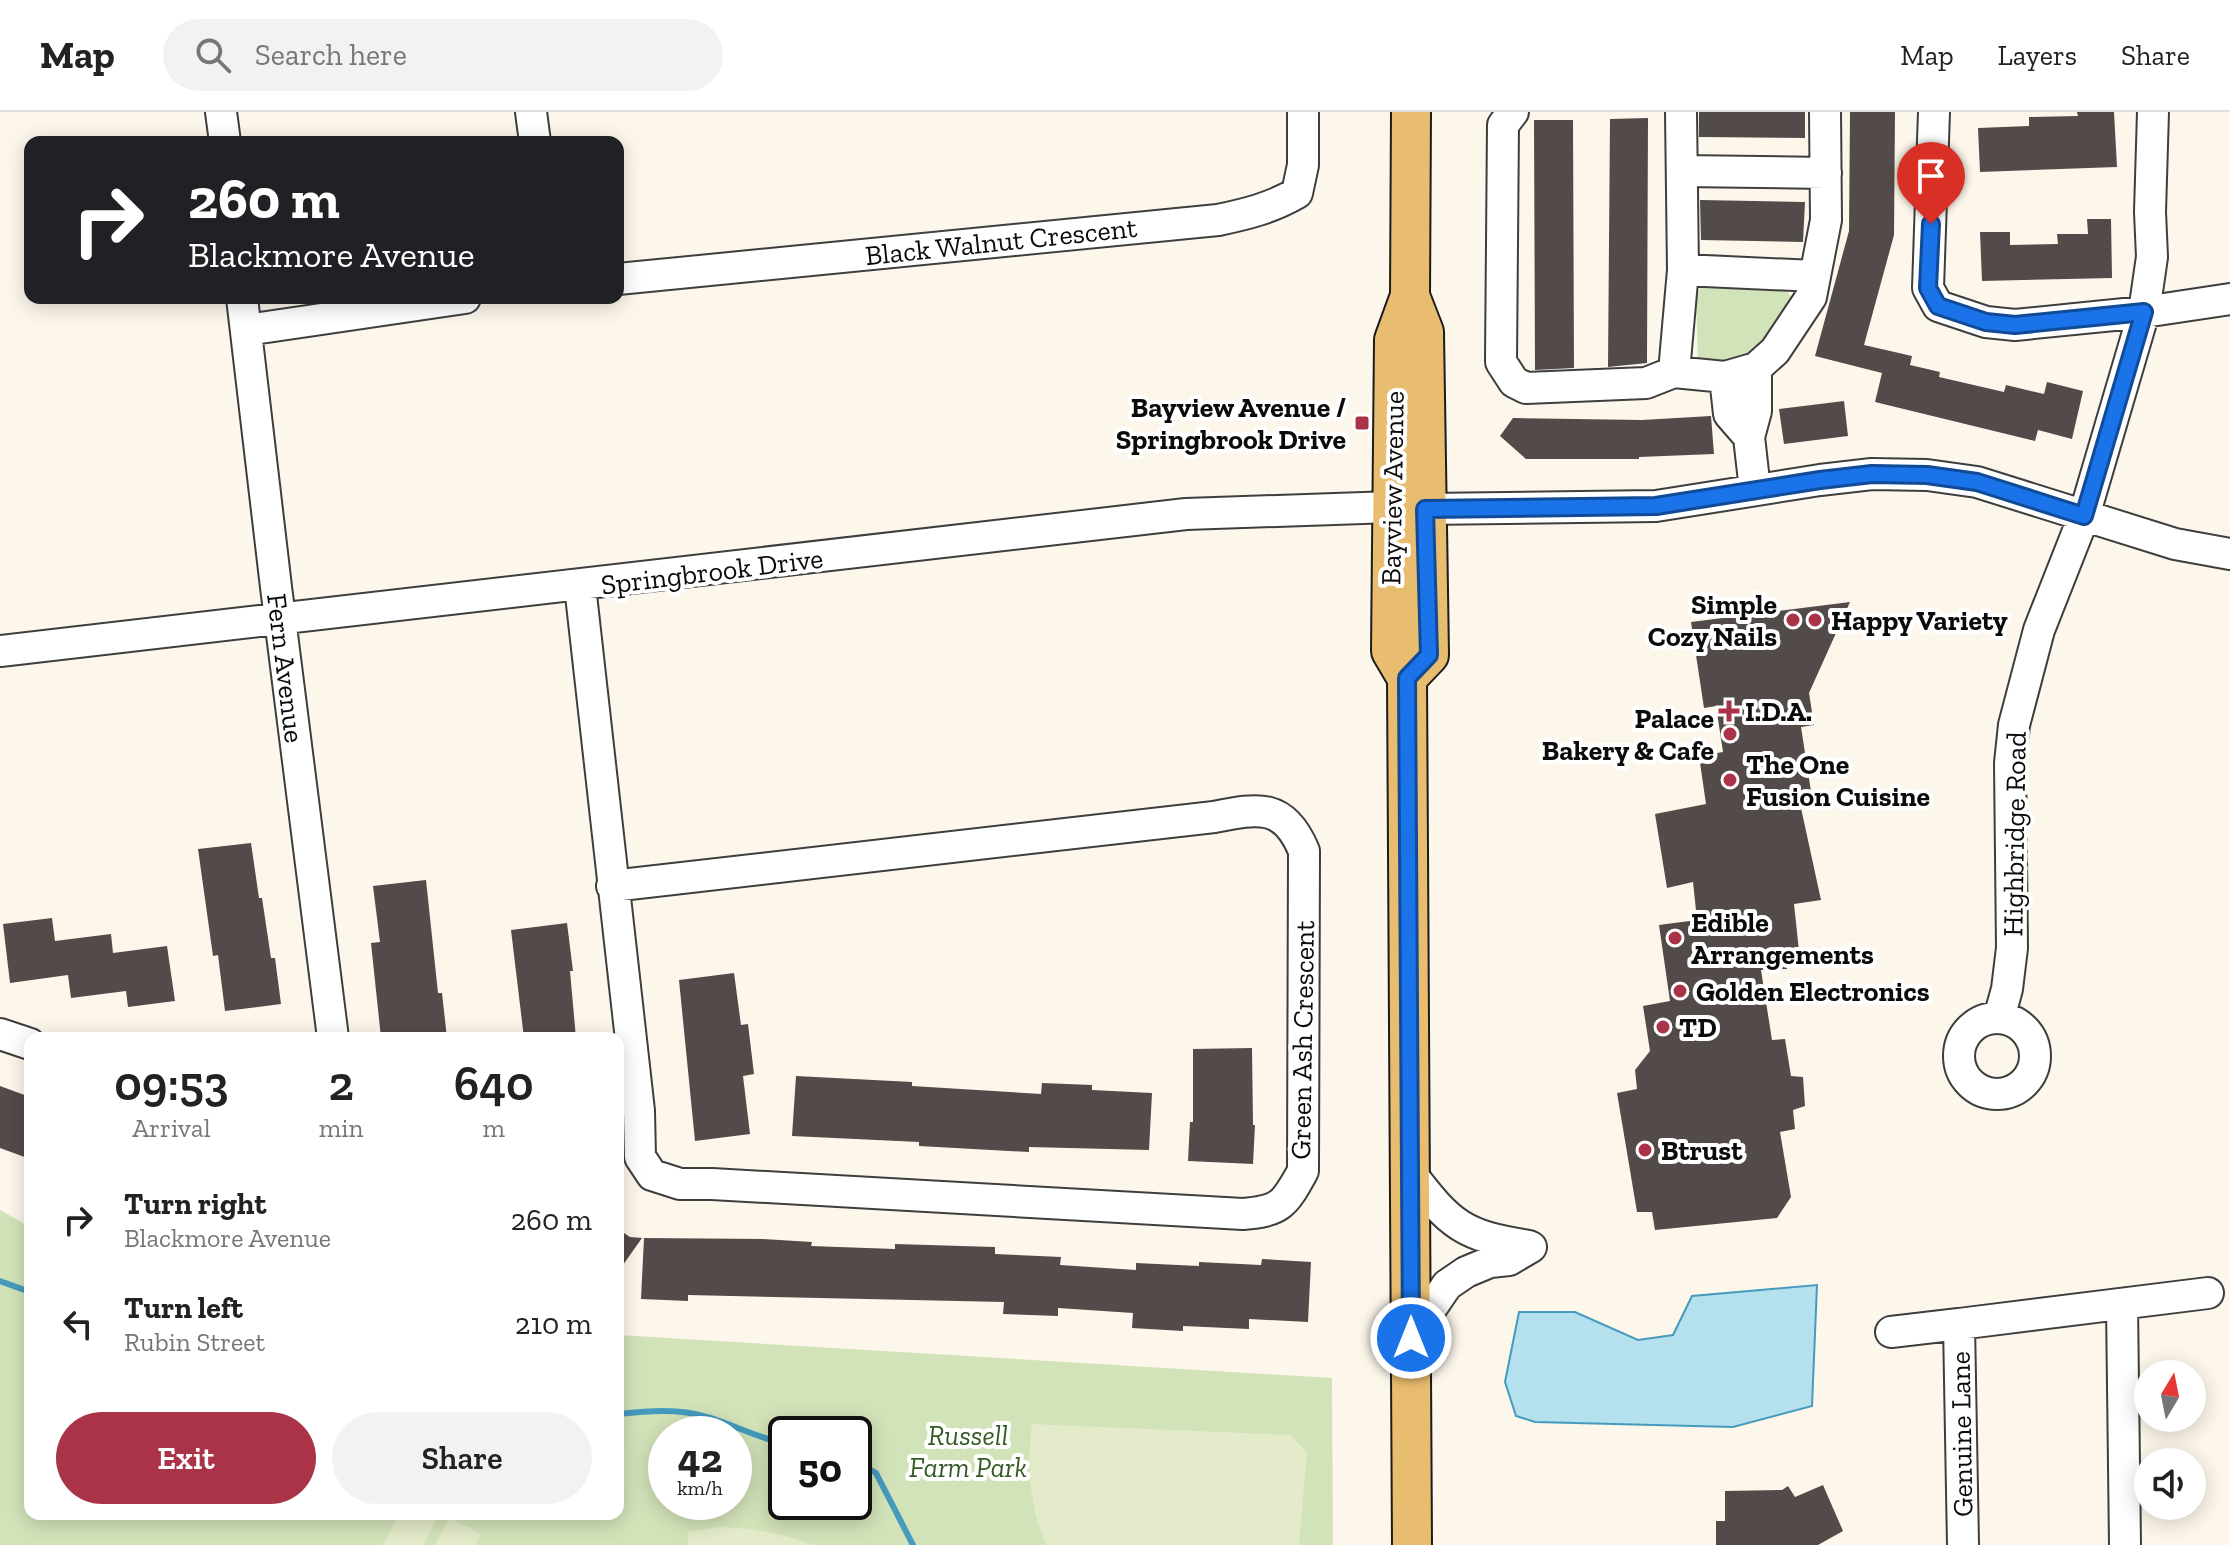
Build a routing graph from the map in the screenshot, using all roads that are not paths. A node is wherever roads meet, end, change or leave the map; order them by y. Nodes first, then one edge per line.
1 (221, 112) edge
2 (531, 112) edge
3 (1303, 112) edge
4 (1411, 112) edge
5 (1513, 112) edge
6 (1681, 112) edge
7 (1825, 112) edge
8 (1934, 112) edge
9 (2153, 112) edge
10 (224, 136) edge
11 (534, 136) edge
12 (1682, 171) junction
13 (1826, 173) junction
14 (1683, 270) junction
15 (1815, 276) junction
16 (624, 278) edge
17 (2230, 299) edge
18 (243, 304) edge
19 (424, 304) edge
20 (2144, 312) junction
21 (246, 330) junction
22 (1756, 368) junction
23 (1674, 372) junction
24 (1725, 377) junction
25 (1749, 437) junction
26 (1755, 490) junction
27 (1408, 508) junction
28 (2084, 516) junction
29 (2230, 554) edge
30 (580, 586) junction
31 (280, 621) junction
32 (0, 651) edge
33 (612, 886) junction
34 (1999, 1018) dead end
35 (332, 1032) edge
36 (0, 1034) edge
37 (24, 1042) edge
38 (1410, 1172) junction
39 (2208, 1293) dead end
40 (2122, 1305) junction
41 (1959, 1324) junction
42 (1891, 1332) dead end
43 (1411, 1338) junction
44 (1412, 1545) edge
45 (1963, 1545) edge
46 (2125, 1545) edge

1 - 10 street
2 - 11 street
3 - 16 street, Black Walnut Crescent
4 - 27 main road, Bayview Avenue
5 - 23 street
6 - 12 street
7 - 13 street
8 - 20 street
9 - 20 street, Highbridge Road
12 - 13 street
12 - 14 street
13 - 15 street
14 - 15 street
14 - 23 street
15 - 22 street
17 - 20 street
18 - 21 street, Fern Avenue
19 - 21 street
20 - 28 street, Highbridge Road
21 - 31 street, Fern Avenue
22 - 24 street
22 - 25 street
23 - 24 street
24 - 25 street
25 - 26 street
26 - 27 street, Springbrook Drive
26 - 28 street, Springbrook Drive
27 - 30 street, Springbrook Drive
27 - 38 main road, Bayview Avenue
28 - 29 street, Springbrook Drive
28 - 34 street, Highbridge Road
30 - 31 street, Springbrook Drive
30 - 33 street, Green Ash Crescent
31 - 32 street, Springbrook Drive
31 - 35 street, Fern Avenue
33 - 33 street, Green Ash Crescent
36 - 37 street
38 - 43 main road, Bayview Avenue
38 - 43 street
39 - 40 street, Genuine Lane
40 - 41 street, Genuine Lane
40 - 46 street
41 - 42 street, Genuine Lane
41 - 45 street, Genuine Lane
43 - 44 main road, Bayview Avenue

